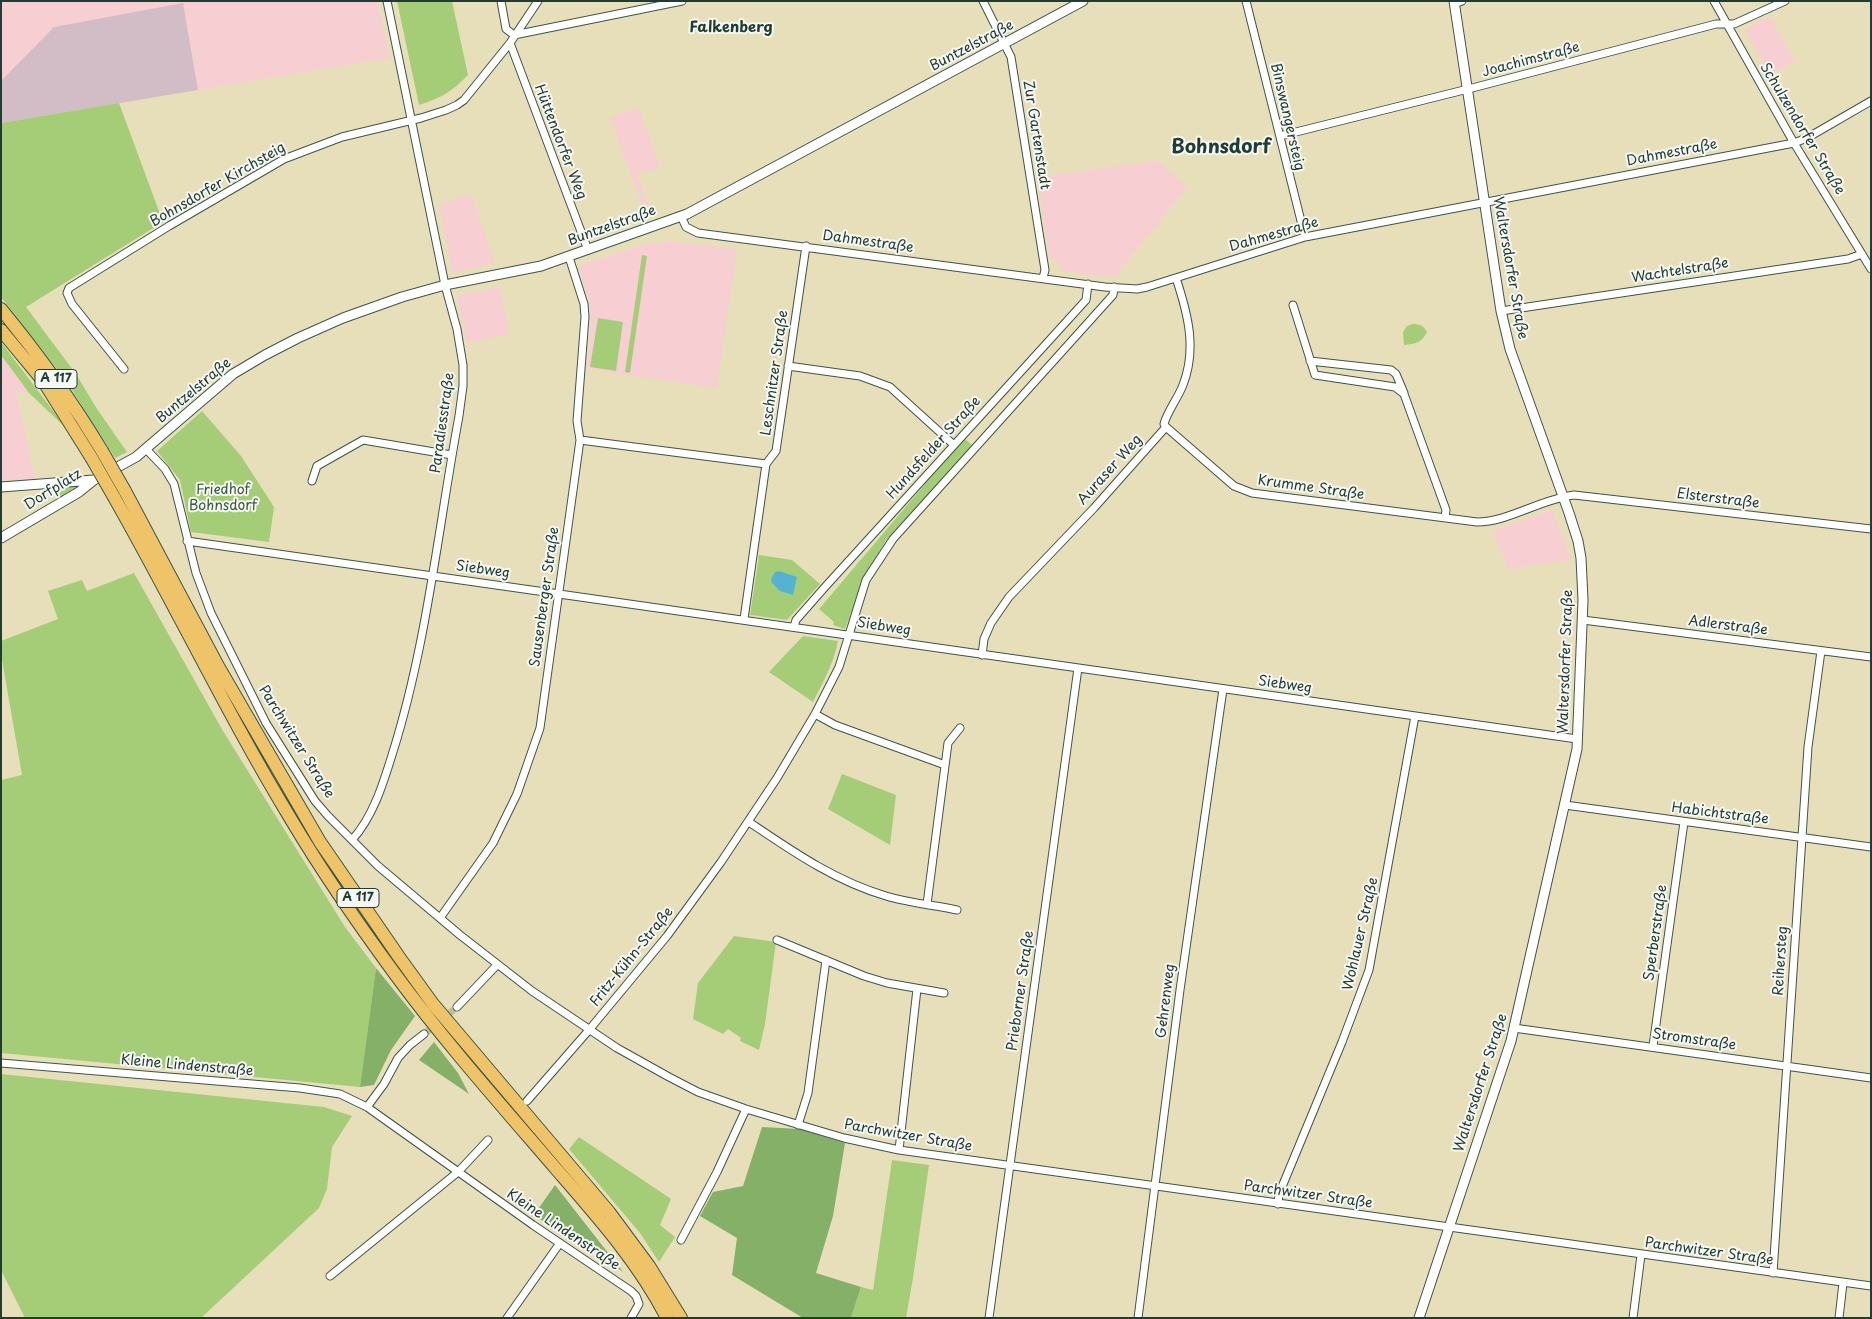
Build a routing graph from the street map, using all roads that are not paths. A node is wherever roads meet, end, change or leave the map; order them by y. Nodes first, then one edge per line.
1 (387, 1) edge
2 (500, 1) edge
3 (538, 1) edge
4 (682, 1) edge
5 (983, 1) edge
6 (1083, 1) edge
7 (1246, 1) edge
8 (1714, 1) edge
9 (1785, 1) edge
10 (1457, 2) edge
11 (1727, 24) junction
12 (514, 35) junction
13 (510, 43) junction
14 (1005, 44) junction
15 (1467, 89) junction
16 (1871, 101) edge
17 (412, 119) junction
18 (1280, 136) junction
19 (1794, 143) junction
20 (1484, 203) junction
21 (680, 216) junction
22 (1305, 238) junction
23 (806, 246) junction
24 (588, 250) junction
25 (1862, 254) junction
26 (569, 257) junction
27 (1871, 268) edge
28 (1044, 278) junction
29 (1176, 278) junction
30 (1088, 284) junction
31 (445, 285) junction
32 (1114, 287) junction
33 (1293, 305) dead end
34 (1, 309) edge
35 (1501, 311) junction
36 (1, 330) edge
37 (1310, 361) junction
38 (788, 366) junction
39 (124, 369) dead end
40 (1404, 394) junction
41 (1166, 427) junction
42 (580, 440) junction
43 (954, 445) junction
44 (146, 449) junction
45 (97, 454) junction
46 (452, 455) junction
47 (766, 464) junction
48 (94, 480) junction
49 (312, 481) dead end
50 (1, 487) edge
51 (119, 494) junction
52 (1563, 497) junction
53 (1445, 518) junction
54 (1871, 529) edge
55 (1, 538) edge
56 (187, 541) junction
57 (432, 576) junction
58 (559, 593) junction
59 (744, 619) junction
60 (1583, 620) junction
61 (794, 627) junction
62 (849, 634) junction
63 (1821, 651) junction
64 (982, 655) junction
65 (1871, 657) edge
66 (1078, 668) junction
67 (1223, 689) junction
68 (815, 714) junction
69 (1415, 716) junction
70 (960, 728) dead end
71 (1577, 739) junction
72 (945, 766) junction
73 (1565, 805) junction
74 (748, 822) junction
75 (1684, 822) junction
76 (1801, 837) junction
77 (352, 840) junction
78 (1871, 847) edge
79 (927, 904) junction
80 (957, 910) dead end
81 (440, 918) junction
82 (778, 940) dead end
83 (826, 960) junction
84 (497, 964) junction
85 (916, 989) junction
86 (944, 993) dead end
87 (457, 1007) tunnel mouth
88 (1514, 1028) junction
89 (590, 1030) junction
90 (424, 1034) tunnel mouth
91 (1653, 1046) junction
92 (1, 1063) edge
93 (1786, 1066) junction
94 (1871, 1078) edge
95 (527, 1101) dead end
96 (367, 1107) junction
97 (746, 1110) junction
98 (798, 1125) junction
99 (488, 1140) dead end
100 (899, 1150) junction
101 (1010, 1166) junction
102 (458, 1172) junction
103 (1156, 1187) junction
104 (1278, 1204) junction
105 (1448, 1227) junction
106 (681, 1240) dead end
107 (560, 1243) junction
108 (1641, 1255) junction
109 (1773, 1273) junction
110 (330, 1276) dead end
111 (1843, 1283) junction
112 (1871, 1286) edge
113 (507, 1318) edge
114 (631, 1318) edge
115 (667, 1318) edge
116 (681, 1318) edge
117 (989, 1318) edge
118 (1138, 1318) edge
119 (1419, 1318) edge
120 (1633, 1318) edge
121 (1839, 1318) edge

1 - 17 street, Paradiesstraße
2 - 12 street
3 - 12 street, Bohnsdorfer Kirchsteig
4 - 12 street
5 - 14 street, Zur Gartenstadt
6 - 14 street, Buntzelstraße
7 - 18 street, Binswangersteig
8 - 11 street, Schulzendorfer Straße
9 - 11 street, Joachimstraße
10 - 15 street, Waltersdorfer Straße
11 - 15 street, Joachimstraße
11 - 19 street, Schulzendorfer Straße
12 - 13 street, Bohnsdorfer Kirchsteig
13 - 17 street, Bohnsdorfer Kirchsteig
13 - 24 street, Hüttendorfer Weg
14 - 21 street, Buntzelstraße
14 - 28 street, Zur Gartenstadt
15 - 18 street, Joachimstraße
15 - 20 street, Waltersdorfer Straße
16 - 19 street, Dahmestraße
17 - 31 street, Paradiesstraße
17 - 39 street, Bohnsdorfer Kirchsteig
18 - 22 street, Binswangersteig
19 - 20 street, Dahmestraße
19 - 25 street, Schulzendorfer Straße
20 - 22 street, Dahmestraße
20 - 35 street, Waltersdorfer Straße
21 - 23 street, Dahmestraße
21 - 24 street, Buntzelstraße
22 - 29 street, Dahmestraße
23 - 28 street, Dahmestraße
23 - 38 street, Leschnitzer Straße
24 - 26 street, Buntzelstraße
25 - 27 street, Schulzendorfer Straße
25 - 35 street, Wachtelstraße
26 - 31 street, Buntzelstraße
26 - 42 street, Sausenberger Straße
28 - 30 street, Dahmestraße
29 - 32 street, Dahmestraße
29 - 41 street, Auraser Weg
30 - 32 street, Dahmestraße
30 - 43 street, Hundsfelder Straße
31 - 44 street, Buntzelstraße
31 - 46 street, Paradiesstraße
32 - 62 street
33 - 37 street
34 - 45 highway, A 117
35 - 52 street, Waltersdorfer Straße
36 - 45 highway, A 117
37 - 40 street
37 - 40 street
38 - 43 street
38 - 47 street, Leschnitzer Straße
40 - 53 street
41 - 53 street, Krumme Straße
41 - 64 street, Auraser Weg
42 - 47 street
42 - 58 street, Sausenberger Straße
43 - 61 street, Hundsfelder Straße
44 - 48 street, Dorfplatz
44 - 56 street, Parchwitzer Straße
45 - 51 highway, A 117, bridge
46 - 49 street
46 - 57 street, Paradiesstraße
47 - 59 street, Leschnitzer Straße
48 - 50 street, Dorfplatz
48 - 55 street, Dorfplatz
51 - 115 highway, A 117
51 - 116 highway, A 117
52 - 53 street, Krumme Straße
52 - 54 street, Elsterstraße
52 - 60 street, Waltersdorfer Straße
56 - 57 street, Siebweg
56 - 77 street, Parchwitzer Straße
57 - 58 street, Siebweg
57 - 77 street, Paradiesstraße
58 - 59 street, Siebweg
58 - 81 street, Sausenberger Straße
59 - 61 street, Siebweg
60 - 63 street, Adlerstraße
60 - 71 street, Waltersdorfer Straße
61 - 62 street, Siebweg
62 - 64 street, Siebweg
62 - 68 street, Fritz-Kühn-Straße
63 - 65 street, Adlerstraße
63 - 76 street, Reihersteg
64 - 66 street, Siebweg
66 - 67 street, Siebweg
66 - 101 street, Prieborner Straße
67 - 69 street, Siebweg
67 - 103 street, Gehrenweg
68 - 72 street
68 - 74 street, Fritz-Kühn-Straße
69 - 71 street, Siebweg
69 - 104 street, Wohlauer Straße
70 - 72 street
71 - 73 street, Waltersdorfer Straße
72 - 79 street
73 - 75 street, Habichtstraße
73 - 88 street, Waltersdorfer Straße
74 - 79 street
74 - 89 street, Fritz-Kühn-Straße
75 - 76 street, Habichtstraße
75 - 91 street, Sperberstraße
76 - 78 street, Habichtstraße
76 - 93 street, Reihersteg
77 - 81 street, Parchwitzer Straße
79 - 80 street
81 - 84 street, Parchwitzer Straße
82 - 83 street
83 - 85 street
83 - 98 street
84 - 87 street
84 - 89 street, Parchwitzer Straße
85 - 86 street
85 - 100 street
88 - 91 street, Stromstraße
88 - 105 street, Waltersdorfer Straße
89 - 95 street, Fritz-Kühn-Straße
89 - 97 street, Parchwitzer Straße
90 - 96 street
91 - 93 street, Stromstraße
92 - 96 street, Kleine Lindenstraße
93 - 94 street, Stromstraße
93 - 109 street, Reihersteg
96 - 102 street, Kleine Lindenstraße
97 - 98 street, Parchwitzer Straße
97 - 106 street
98 - 100 street, Parchwitzer Straße
99 - 102 street
100 - 101 street, Parchwitzer Straße
101 - 103 street, Parchwitzer Straße
101 - 117 street, Prieborner Straße
102 - 107 street, Kleine Lindenstraße
102 - 110 street
103 - 104 street, Parchwitzer Straße
103 - 118 street, Gehrenweg
104 - 105 street, Parchwitzer Straße
105 - 108 street, Parchwitzer Straße
105 - 119 street, Waltersdorfer Straße
107 - 113 street
107 - 114 street, Kleine Lindenstraße
108 - 109 street, Parchwitzer Straße
108 - 120 street
109 - 111 street, Parchwitzer Straße
111 - 112 street, Parchwitzer Straße
111 - 121 street

